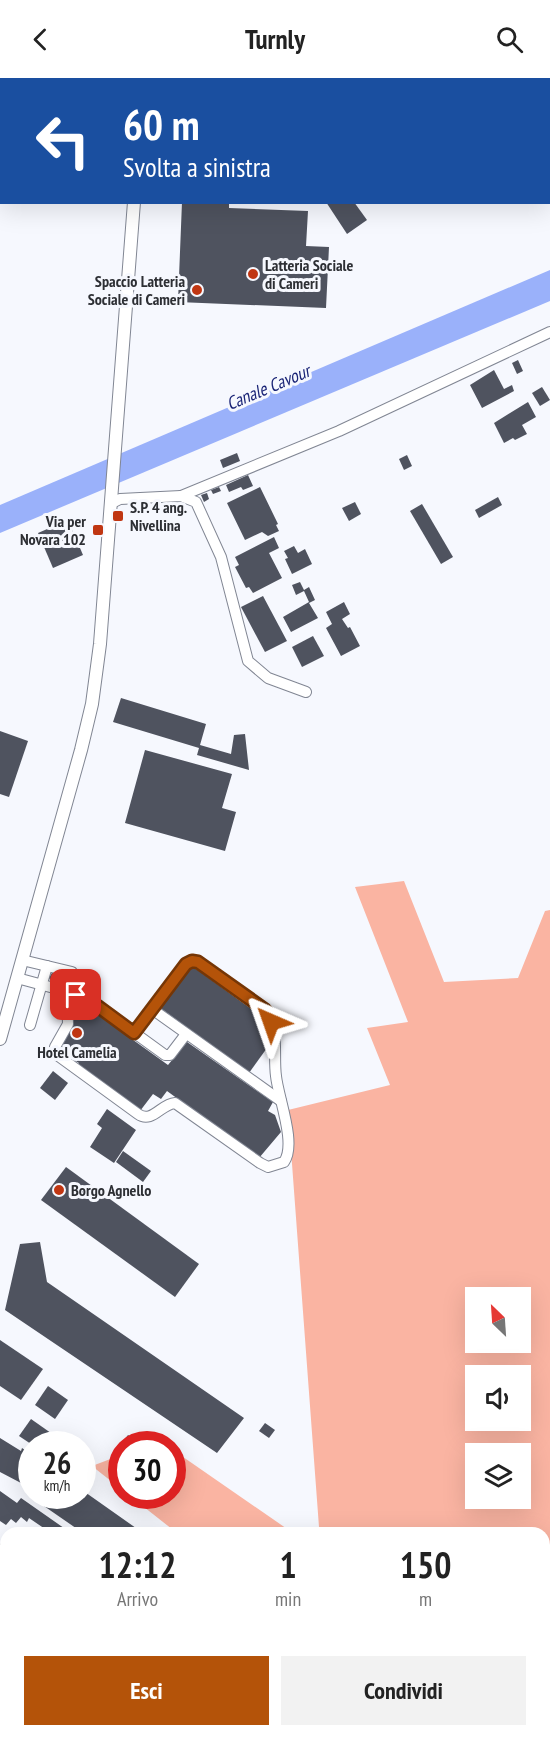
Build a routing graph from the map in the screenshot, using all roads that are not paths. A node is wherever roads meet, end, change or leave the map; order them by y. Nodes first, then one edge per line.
1 (134, 204) edge
2 (550, 332) edge
3 (182, 496) junction
4 (112, 498) junction
5 (306, 692) dead end
6 (22, 960) junction
7 (47, 966) junction
8 (17, 978) junction
9 (42, 985) junction
10 (152, 1009) junction
11 (30, 1026) dead end
12 (134, 1033) junction
13 (186, 1034) junction
14 (0, 1039) edge
15 (281, 1101) junction

1 - 4 street
2 - 3 street
3 - 4 street
3 - 5 street
4 - 6 street
6 - 7 street
6 - 8 street
7 - 9 street
7 - 12 street
8 - 9 street
8 - 14 street
9 - 11 street
9 - 15 street
10 - 12 street
10 - 13 street
10 - 15 street
12 - 13 street
13 - 15 street

